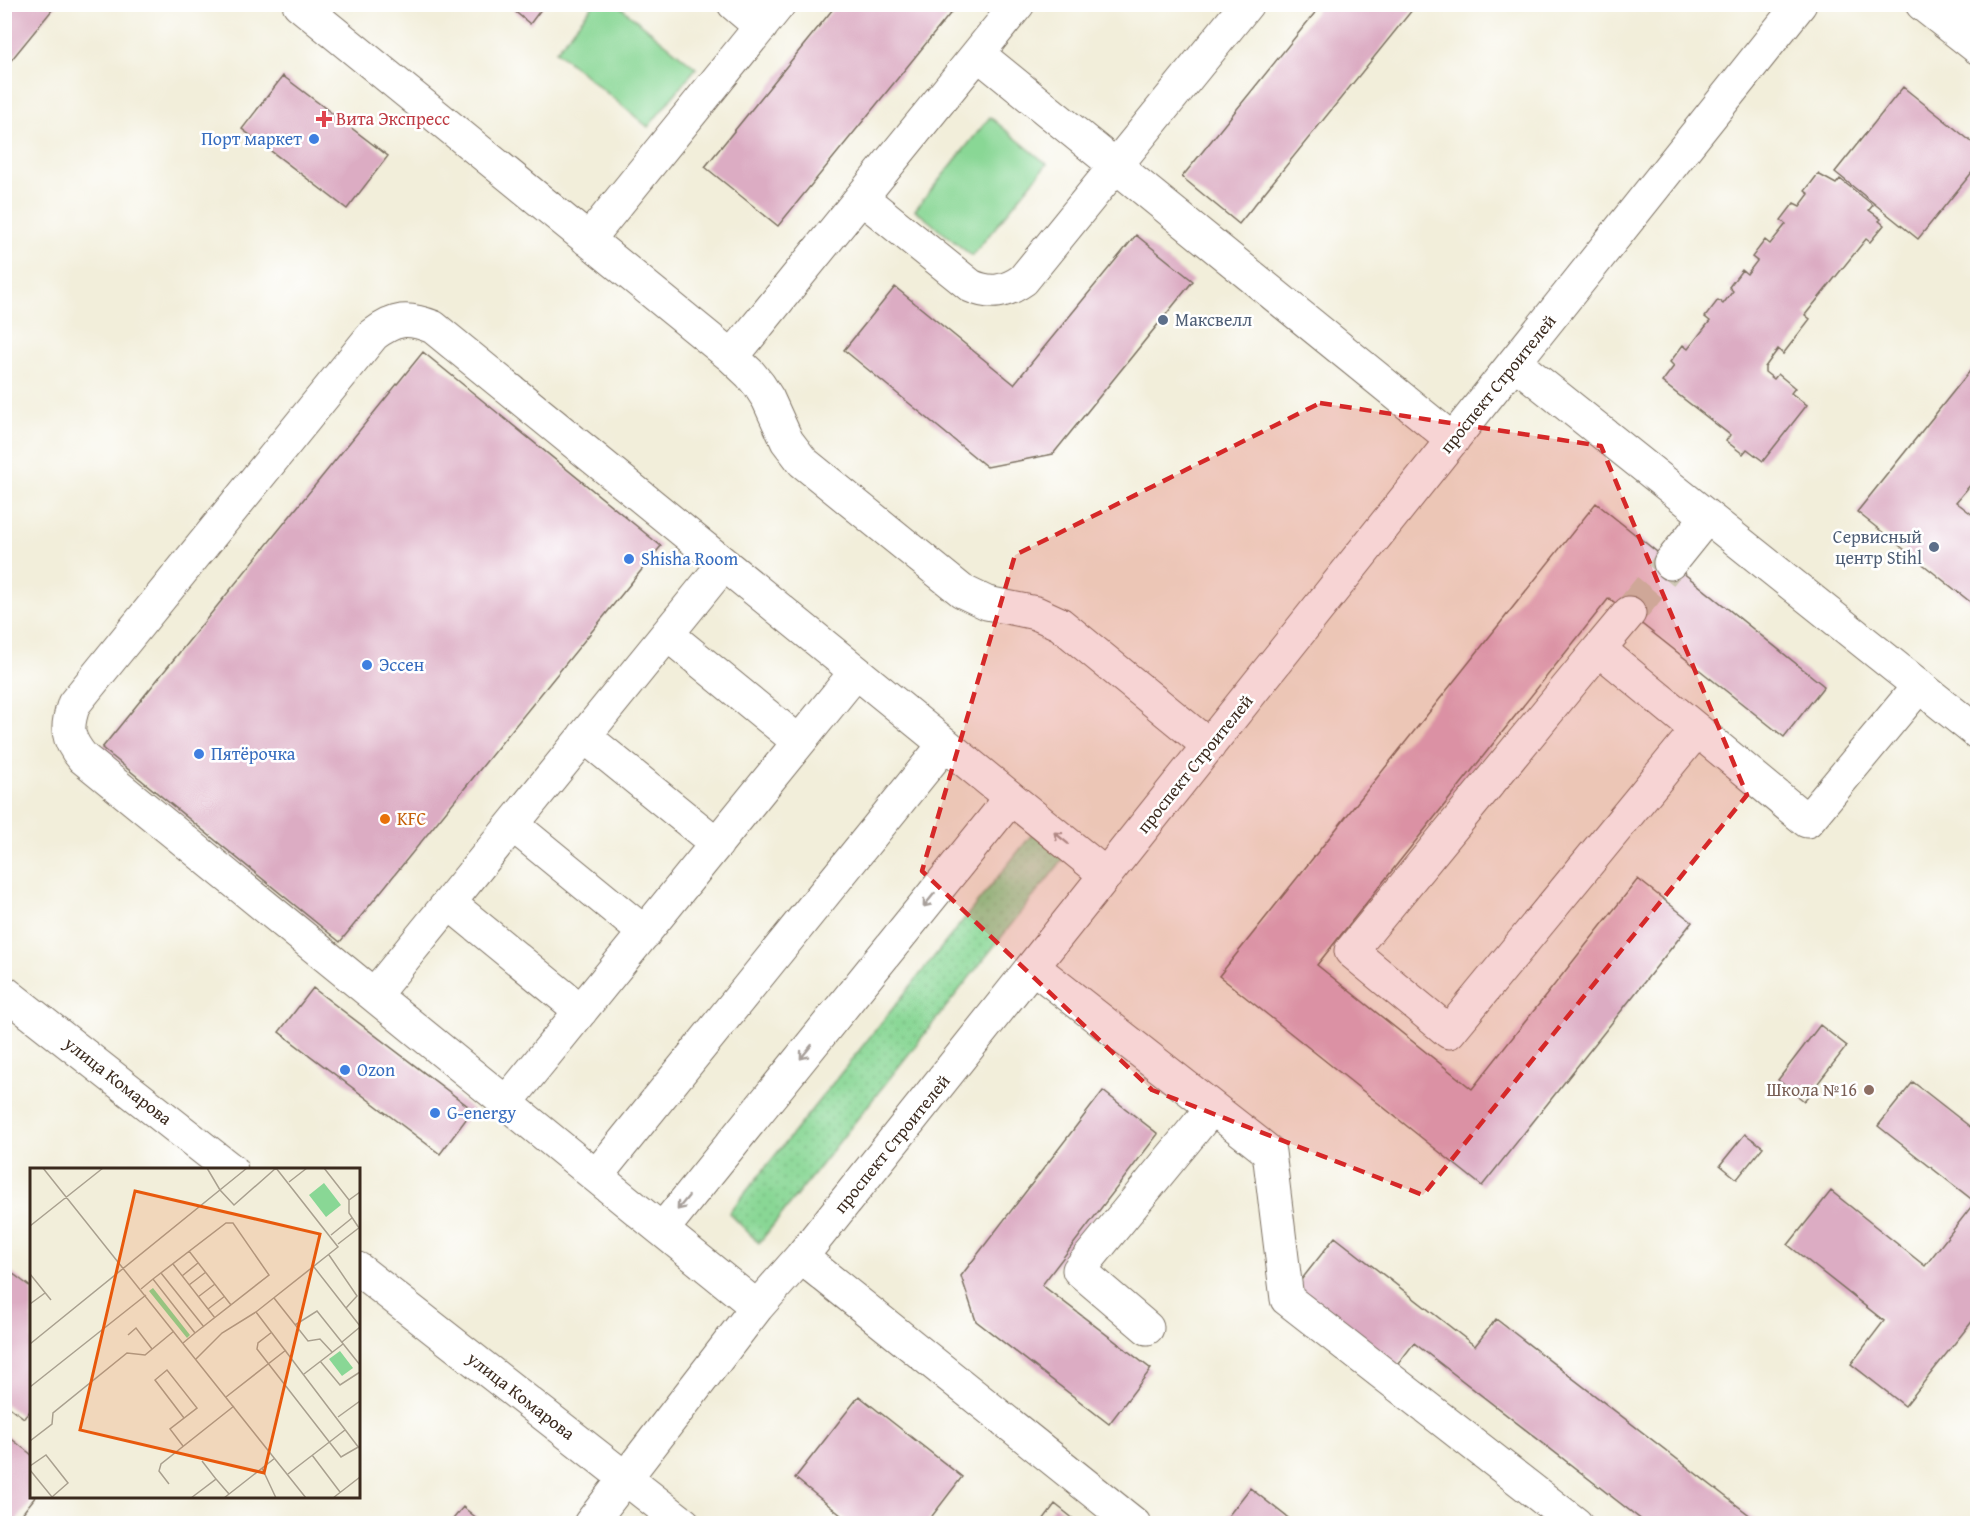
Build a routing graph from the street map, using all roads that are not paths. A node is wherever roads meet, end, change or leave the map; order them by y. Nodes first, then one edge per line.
1 (298, 4) edge
2 (734, 4) edge
3 (1018, 4) edge
4 (1247, 4) edge
5 (1800, 4) edge
6 (1923, 4) edge
7 (1977, 9) edge
8 (770, 16) edge
9 (1949, 25) junction
10 (1977, 48) edge
11 (978, 54) junction
12 (1116, 166) junction
13 (862, 198) junction
14 (588, 240) junction
15 (732, 357) junction
16 (1515, 363) junction
17 (1453, 440) junction
18 (1707, 518) junction
19 (1670, 563) tunnel mouth
20 (724, 564) junction
21 (1629, 613) tunnel mouth
22 (667, 634) junction
23 (1599, 649) junction
24 (856, 672) junction
25 (1919, 686) junction
26 (1697, 730) junction
27 (1977, 733) edge
28 (584, 736) junction
29 (799, 742) junction
30 (945, 744) junction
31 (1209, 746) junction
32 (1011, 798) junction
33 (513, 825) junction
34 (717, 844) junction
35 (1106, 875) junction
36 (449, 903) junction
37 (645, 933) junction
38 (1033, 967) junction
39 (4, 992) edge
40 (374, 995) junction
41 (581, 1011) junction
42 (506, 1103) junction
43 (1212, 1108) junction
44 (228, 1168) edge
45 (596, 1176) junction
46 (662, 1230) junction
47 (801, 1257) junction
48 (360, 1271) edge
49 (757, 1307) junction
50 (1147, 1328) dead end
51 (626, 1477) junction
52 (590, 1524) edge
53 (684, 1524) edge
54 (1134, 1524) edge
55 (1576, 1524) edge

1 - 14 street
2 - 8 street
3 - 11 street
4 - 12 street
5 - 16 street, проспект Строителей
6 - 9 street
7 - 9 street
8 - 14 street
9 - 10 street
11 - 12 street
11 - 13 street
12 - 13 street
12 - 17 street
13 - 15 street
14 - 15 street
15 - 31 street
16 - 17 street, проспект Строителей
16 - 18 street
17 - 31 street, проспект Строителей
18 - 19 street
18 - 25 street
20 - 22 street
20 - 24 street
20 - 40 street
21 - 23 street
22 - 28 street
22 - 29 street
23 - 26 street
23 - 26 street
24 - 29 street
24 - 30 street
25 - 26 street
25 - 27 street
28 - 33 street
28 - 34 street
29 - 34 street
30 - 32 street
30 - 45 street
31 - 35 street, проспект Строителей
35 -> 32 street
32 -> 46 street
33 - 36 street
33 - 37 street
34 - 37 street
35 - 38 street, проспект Строителей
36 - 40 street
36 - 41 street
37 - 41 street
38 - 43 street
38 - 47 street, проспект Строителей
39 - 44 street, улица Комарова
40 - 42 street
41 - 42 street
42 - 45 street
43 - 50 street
43 - 55 street
45 - 46 street
46 - 49 street
47 - 49 street, проспект Строителей
47 - 54 street
48 - 51 street, улица Комарова
49 - 51 street, проспект Строителей
51 - 52 street, проспект Строителей
51 - 53 street, улица Комарова

